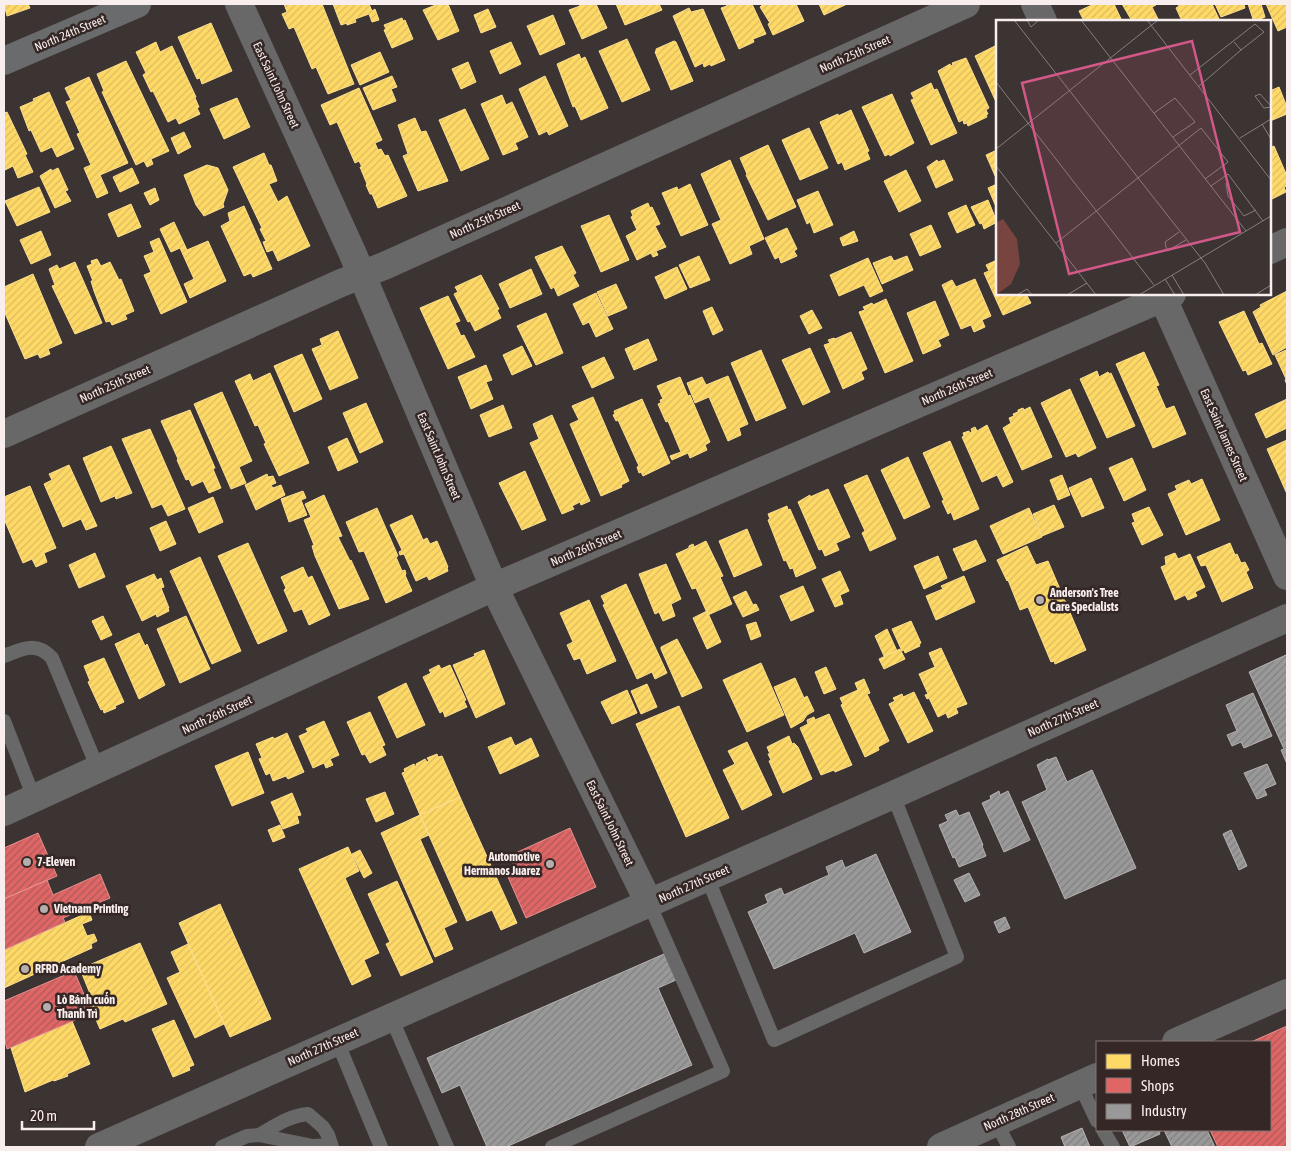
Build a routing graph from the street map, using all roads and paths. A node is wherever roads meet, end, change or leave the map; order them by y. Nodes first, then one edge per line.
1 (137, 4) edge
2 (239, 4) edge
3 (966, 4) edge
4 (1035, 4) edge
5 (1042, 20) edge
6 (4, 62) edge
7 (1287, 242) edge
8 (1271, 250) edge
9 (362, 275) junction
10 (1165, 295) edge
11 (4, 434) edge
12 (1287, 576) edge
13 (494, 588) junction
14 (1287, 618) edge
15 (4, 656) edge
16 (4, 721) edge
17 (98, 769) junction
18 (893, 795) junction
19 (34, 798) junction
20 (4, 812) edge
21 (708, 878) junction
22 (649, 903) junction
23 (1287, 993) edge
24 (390, 1017) junction
25 (337, 1041) junction
26 (1178, 1041) edge
27 (1089, 1081) edge
28 (1096, 1116) edge
29 (996, 1122) junction
30 (1103, 1131) edge
31 (259, 1136) junction
32 (332, 1146) edge
33 (99, 1147) edge
34 (222, 1147) edge
35 (381, 1147) edge
36 (447, 1147) edge
37 (552, 1147) edge
38 (941, 1147) edge
39 (1008, 1147) edge
40 (1113, 1147) edge

1 - 6 main road, North 24th Street
2 - 9 street, East Saint John Street
3 - 9 street, North 25th Street
4 - 5 street
7 - 8 street
9 - 11 street, North 25th Street
9 - 13 street, East Saint John Street
10 - 12 street, East Saint James Street
10 - 13 street, North 26th Street
13 - 17 street, North 26th Street
13 - 22 street, East Saint John Street
14 - 18 street, North 27th Street
15 - 17 lane
16 - 19 lane
17 - 19 street, North 26th Street
18 - 21 street, North 27th Street
18 - 21 lane
19 - 20 street, North 26th Street
21 - 22 street, North 27th Street
22 - 24 street, North 27th Street
22 - 37 lane
23 - 26 street
24 - 25 street, North 27th Street
24 - 36 lane
25 - 33 street, North 27th Street
25 - 35 lane
27 - 28 lane
27 - 29 street, North 28th Street
29 - 38 street, North 28th Street
29 - 39 lane
30 - 40 lane
31 - 32 lane
31 - 32 lane
31 - 34 lane

